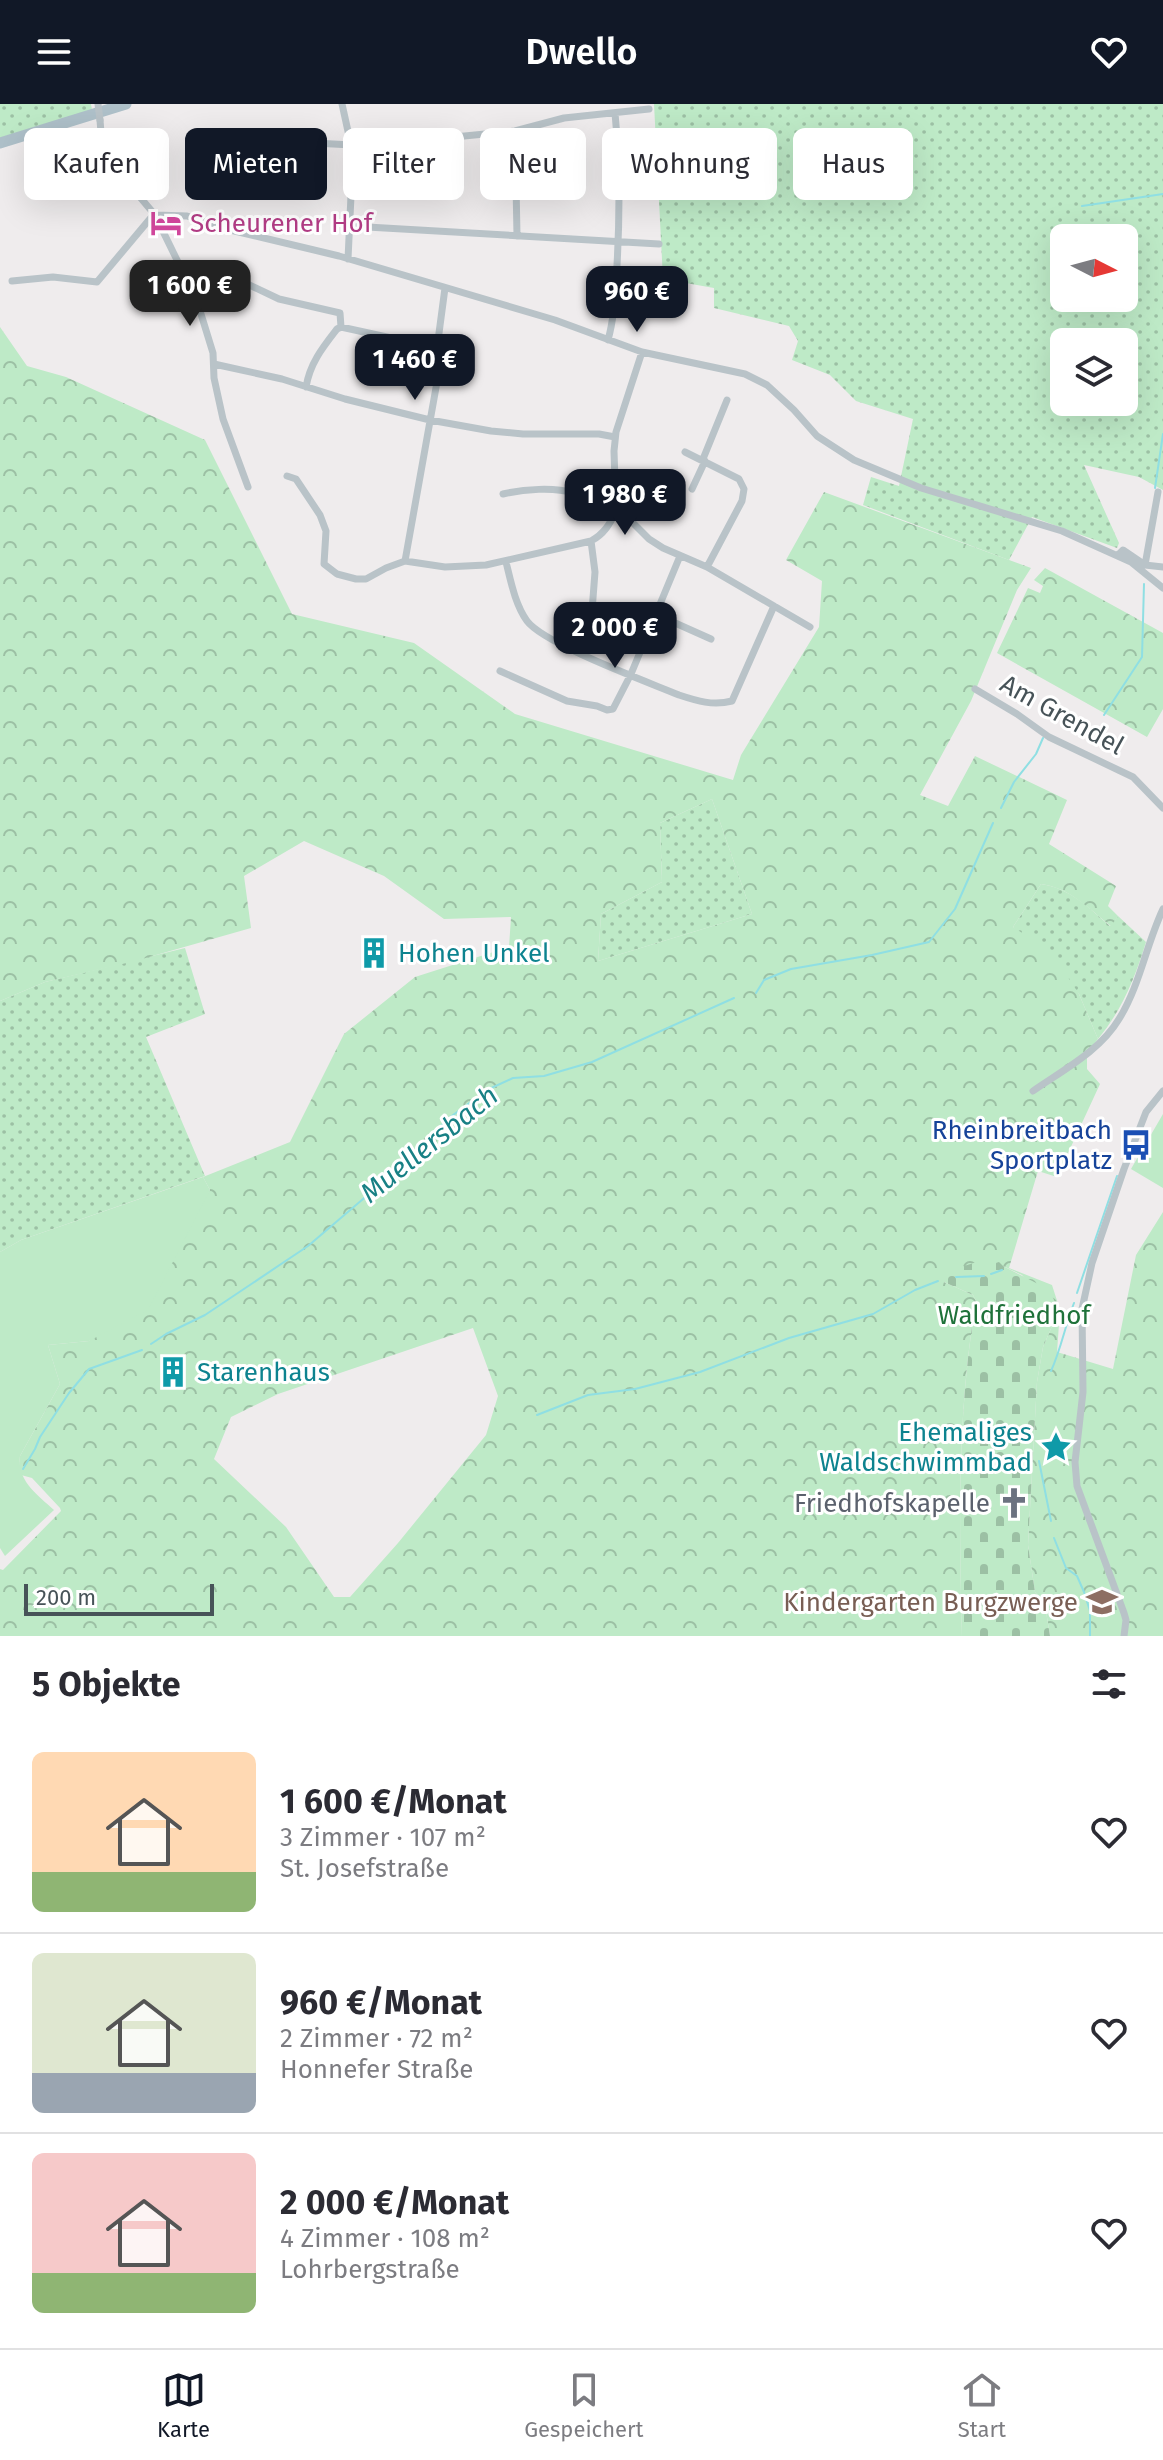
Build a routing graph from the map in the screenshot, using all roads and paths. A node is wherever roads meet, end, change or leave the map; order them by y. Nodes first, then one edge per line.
1 (98, 104) edge
2 (126, 104) edge
3 (342, 104) edge
4 (649, 109) dead end
5 (615, 113) junction
6 (346, 128) edge
7 (526, 128) edge
8 (0, 143) edge
9 (351, 200) edge
10 (516, 200) edge
11 (155, 214) junction
12 (350, 226) junction
13 (517, 236) junction
14 (618, 242) junction
15 (659, 244) dead end
16 (348, 259) junction
17 (12, 281) dead end
18 (187, 284) junction
19 (445, 288) junction
20 (341, 327) junction
21 (608, 340) junction
22 (437, 348) junction
23 (642, 352) junction
24 (214, 364) junction
25 (306, 387) junction
26 (727, 400) dead end
27 (430, 420) junction
28 (615, 437) junction
29 (685, 452) dead end
30 (704, 460) junction
31 (287, 476) dead end
32 (248, 487) dead end
33 (692, 489) dead end
34 (1158, 492) dead end
35 (503, 494) dead end
36 (616, 511) junction
37 (591, 541) junction
38 (1118, 555) junction
39 (680, 556) junction
40 (405, 561) junction
41 (506, 562) junction
42 (1145, 565) junction
43 (707, 567) junction
44 (1163, 567) edge
45 (1163, 588) edge
46 (774, 606) junction
47 (592, 611) dead end
48 (655, 614) junction
49 (810, 627) dead end
50 (711, 639) dead end
51 (500, 671) dead end
52 (631, 674) junction
53 (975, 689) dead end
54 (1163, 808) edge
55 (1163, 909) edge
56 (1033, 1091) dead end
57 (1163, 1091) edge
58 (1124, 1636) edge

1 - 11 street, bridge
2 - 8 main road
3 - 6 street
4 - 5 street
5 - 7 street
5 - 14 street
9 - 12 street
10 - 13 street
11 - 16 street
11 - 17 street
11 - 18 street
12 - 13 street
12 - 16 street
13 - 14 street
14 - 15 street
14 - 21 street
16 - 19 street
18 - 20 street
18 - 24 street
19 - 21 street
19 - 22 street
20 - 22 street
20 - 25 street
21 - 23 street
22 - 27 street
23 - 28 street
23 - 38 street
24 - 25 street
24 - 32 street
25 - 27 street
26 - 30 street
27 - 28 street
27 - 40 street
28 - 36 street
29 - 30 street
30 - 33 street
30 - 43 street
31 - 40 street
34 - 42 street
35 - 36 street
36 - 37 street
36 - 39 street
37 - 41 street
37 - 47 street
38 - 42 street
38 - 45 street
39 - 43 street
39 - 48 street
40 - 41 street
41 - 52 street
42 - 44 street
43 - 46 street
46 - 49 street
46 - 52 street
48 - 50 street
48 - 52 street
51 - 52 street
53 - 54 street, Am Grendel
55 - 56 street
57 - 58 street

